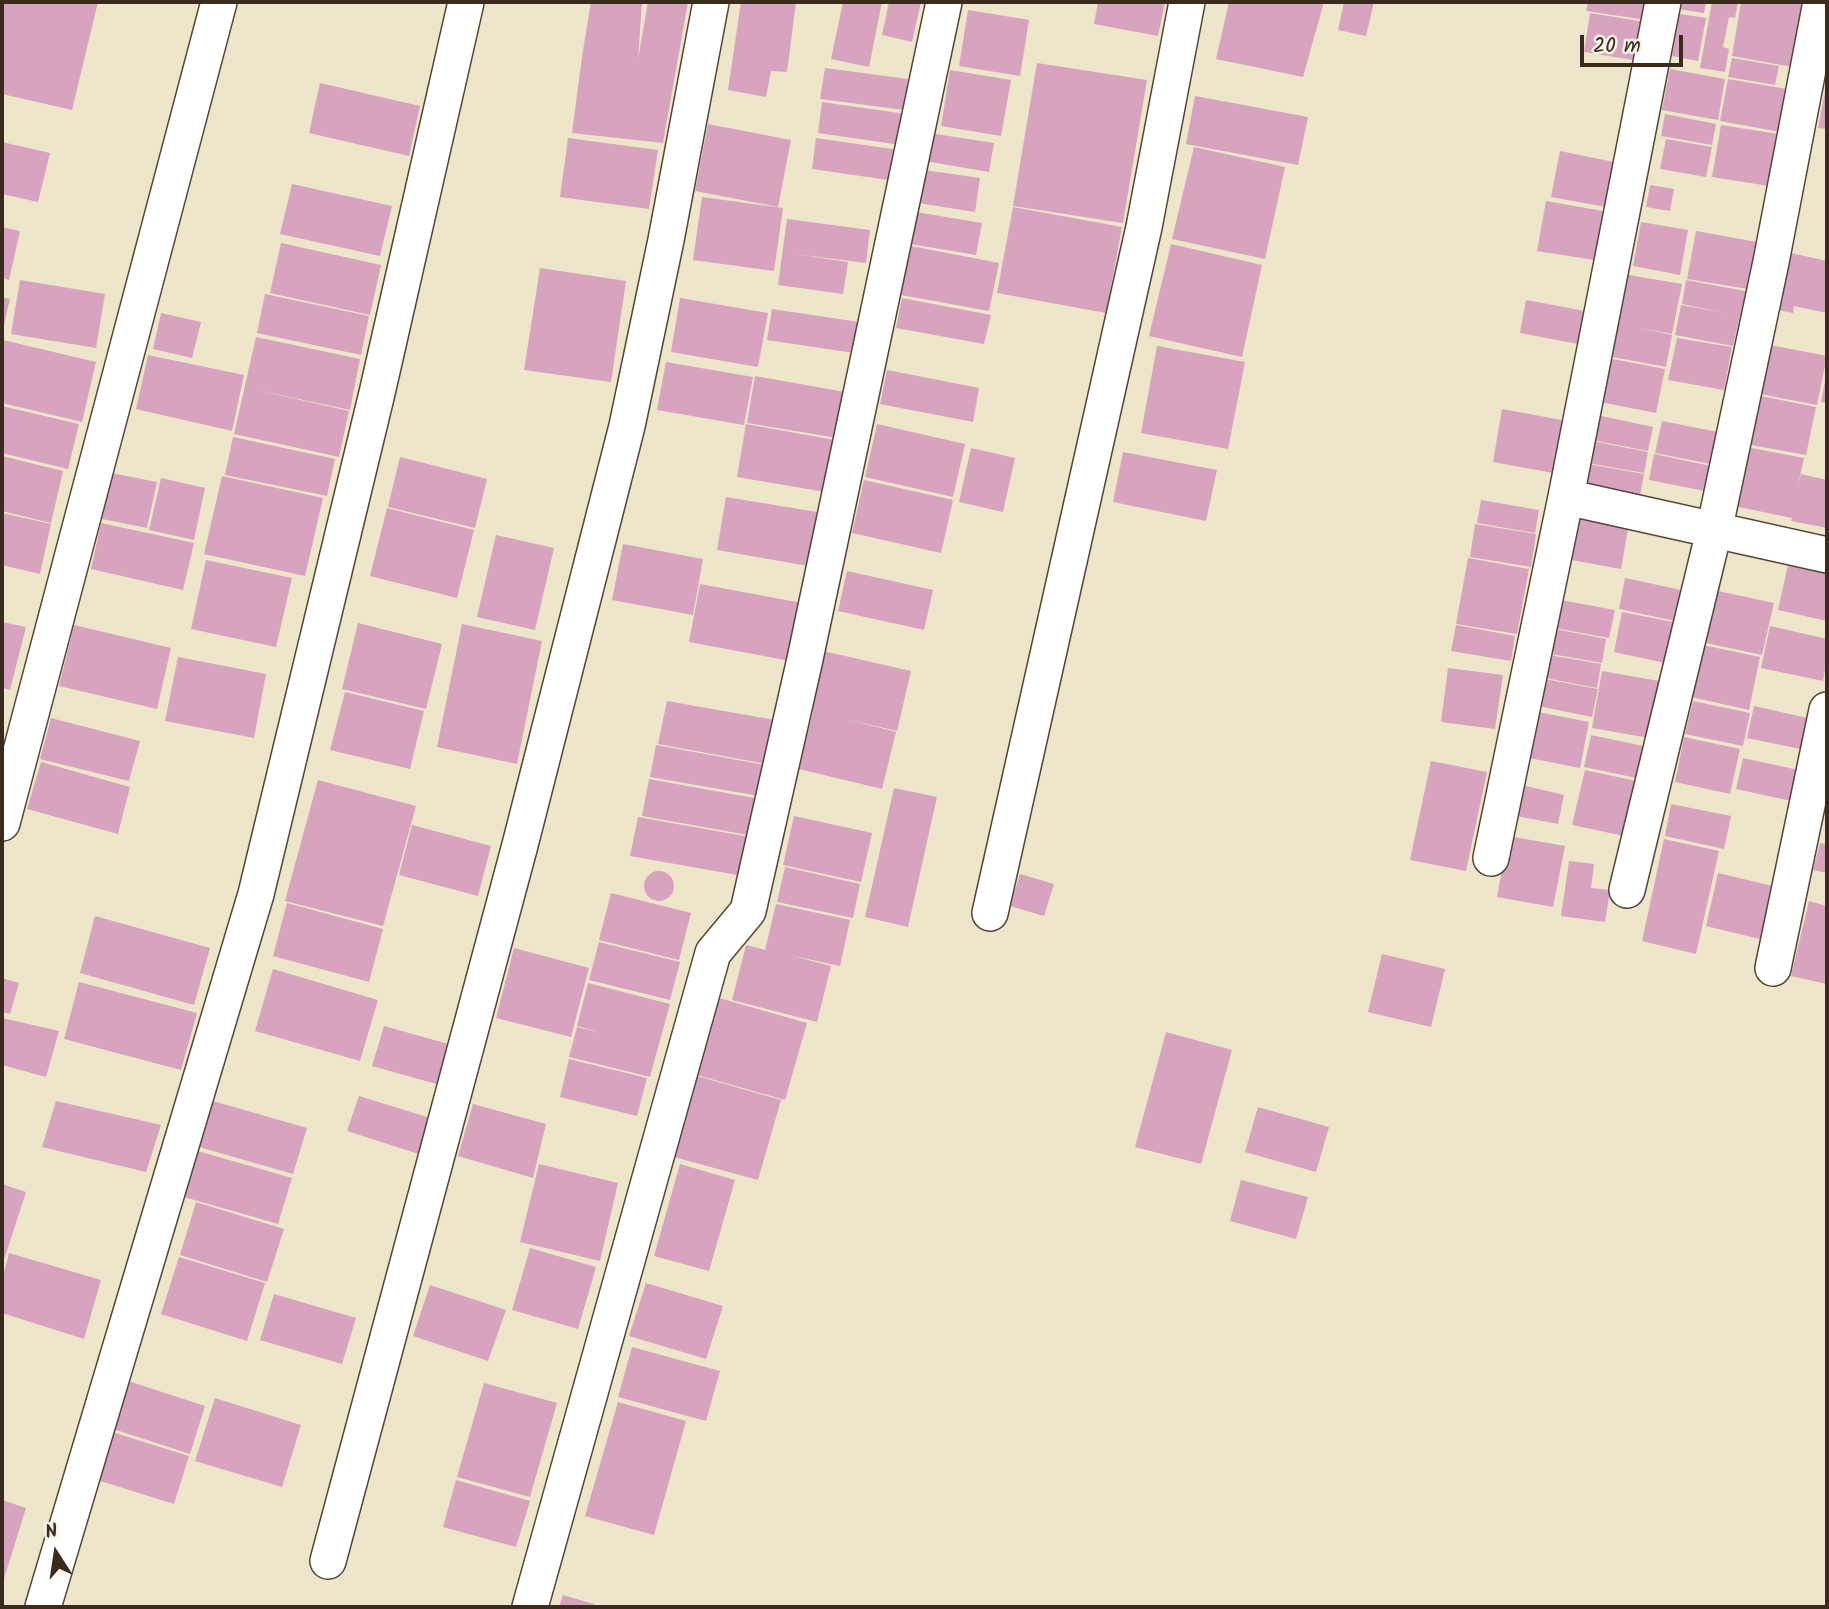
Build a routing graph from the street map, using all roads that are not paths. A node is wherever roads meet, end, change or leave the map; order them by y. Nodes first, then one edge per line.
1 (219, 2) edge
2 (466, 2) edge
3 (711, 2) edge
4 (944, 2) edge
5 (1186, 2) edge
6 (1663, 2) edge
7 (1821, 2) edge
8 (1566, 497) junction
9 (1714, 531) junction
10 (1827, 555) edge
11 (1827, 710) edge
12 (2, 823) edge
13 (1491, 858) dead end
14 (1627, 890) dead end
15 (990, 912) dead end
16 (1773, 968) dead end
17 (328, 1560) dead end
18 (43, 1607) edge
19 (530, 1607) edge

1 - 12 street
2 - 18 street
3 - 17 street
4 - 19 street
5 - 15 street
6 - 8 street
7 - 9 street
8 - 9 street
8 - 13 street
9 - 10 street
9 - 14 street
11 - 16 street

